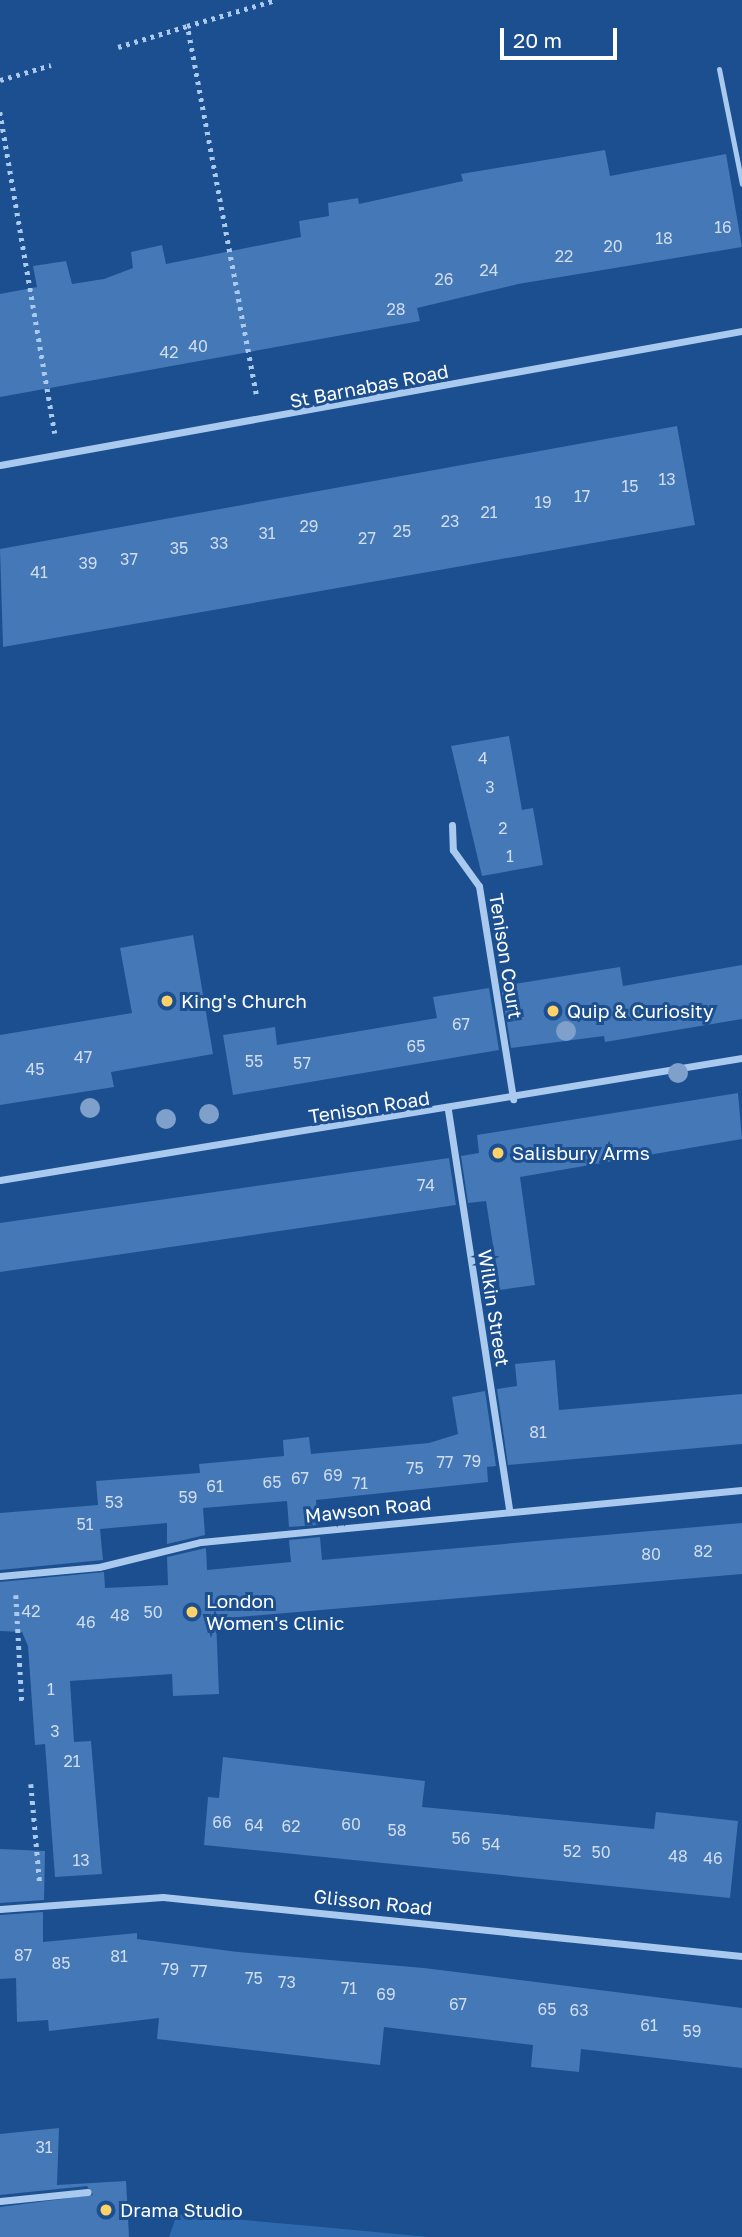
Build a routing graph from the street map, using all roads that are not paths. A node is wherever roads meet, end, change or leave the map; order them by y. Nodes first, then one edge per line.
1 (719, 69) dead end
2 (742, 184) edge
3 (742, 331) edge
4 (0, 465) edge
5 (452, 825) dead end
6 (742, 1058) edge
7 (513, 1099) junction
8 (448, 1110) junction
9 (0, 1180) edge
10 (742, 1490) edge
11 (509, 1510) junction
12 (0, 1576) edge
13 (0, 1909) edge
14 (742, 1956) edge
15 (88, 2192) dead end
16 (0, 2201) edge

1 - 2 lane
3 - 4 street, St Barnabas Road
5 - 7 street, Tenison Court
6 - 7 street, Tenison Road
7 - 8 street, Tenison Road
8 - 9 street, Tenison Road
8 - 11 street, Wilkin Street
10 - 11 street, Mawson Road
11 - 12 street, Mawson Road
13 - 14 street, Glisson Road
15 - 16 street

